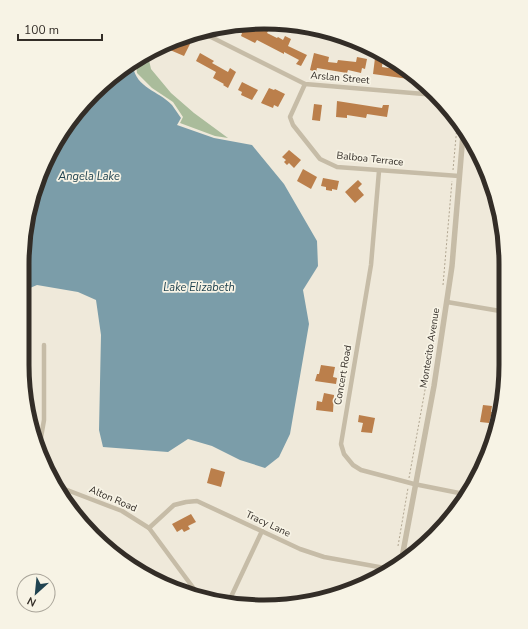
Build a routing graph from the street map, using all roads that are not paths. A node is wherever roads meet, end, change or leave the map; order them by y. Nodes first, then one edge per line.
1 (209, 36) edge
2 (305, 84) junction
3 (426, 94) edge
4 (462, 137) edge
5 (379, 171) junction
6 (459, 176) junction
7 (447, 302) junction
8 (499, 311) edge
9 (44, 345) dead end
10 (41, 440) edge
11 (414, 484) junction
12 (65, 489) edge
13 (461, 493) edge
14 (149, 528) junction
15 (262, 531) junction
16 (402, 554) edge
17 (384, 568) edge
18 (195, 590) edge
19 (231, 598) edge

1 - 2 street, Arslan Street
2 - 3 street, Arslan Street
2 - 5 street, Balboa Terrace
4 - 6 street, Montecito Avenue
5 - 6 street, Balboa Terrace
5 - 11 street, Concert Road
6 - 7 street, Montecito Avenue
7 - 8 street
7 - 11 street, Montecito Avenue
9 - 10 street
11 - 13 street, Concert Road
11 - 16 street, Montecito Avenue
12 - 14 street, Alton Road
14 - 15 street, Tracy Lane
14 - 18 street, Alton Road
15 - 17 street, Tracy Lane
15 - 19 street

